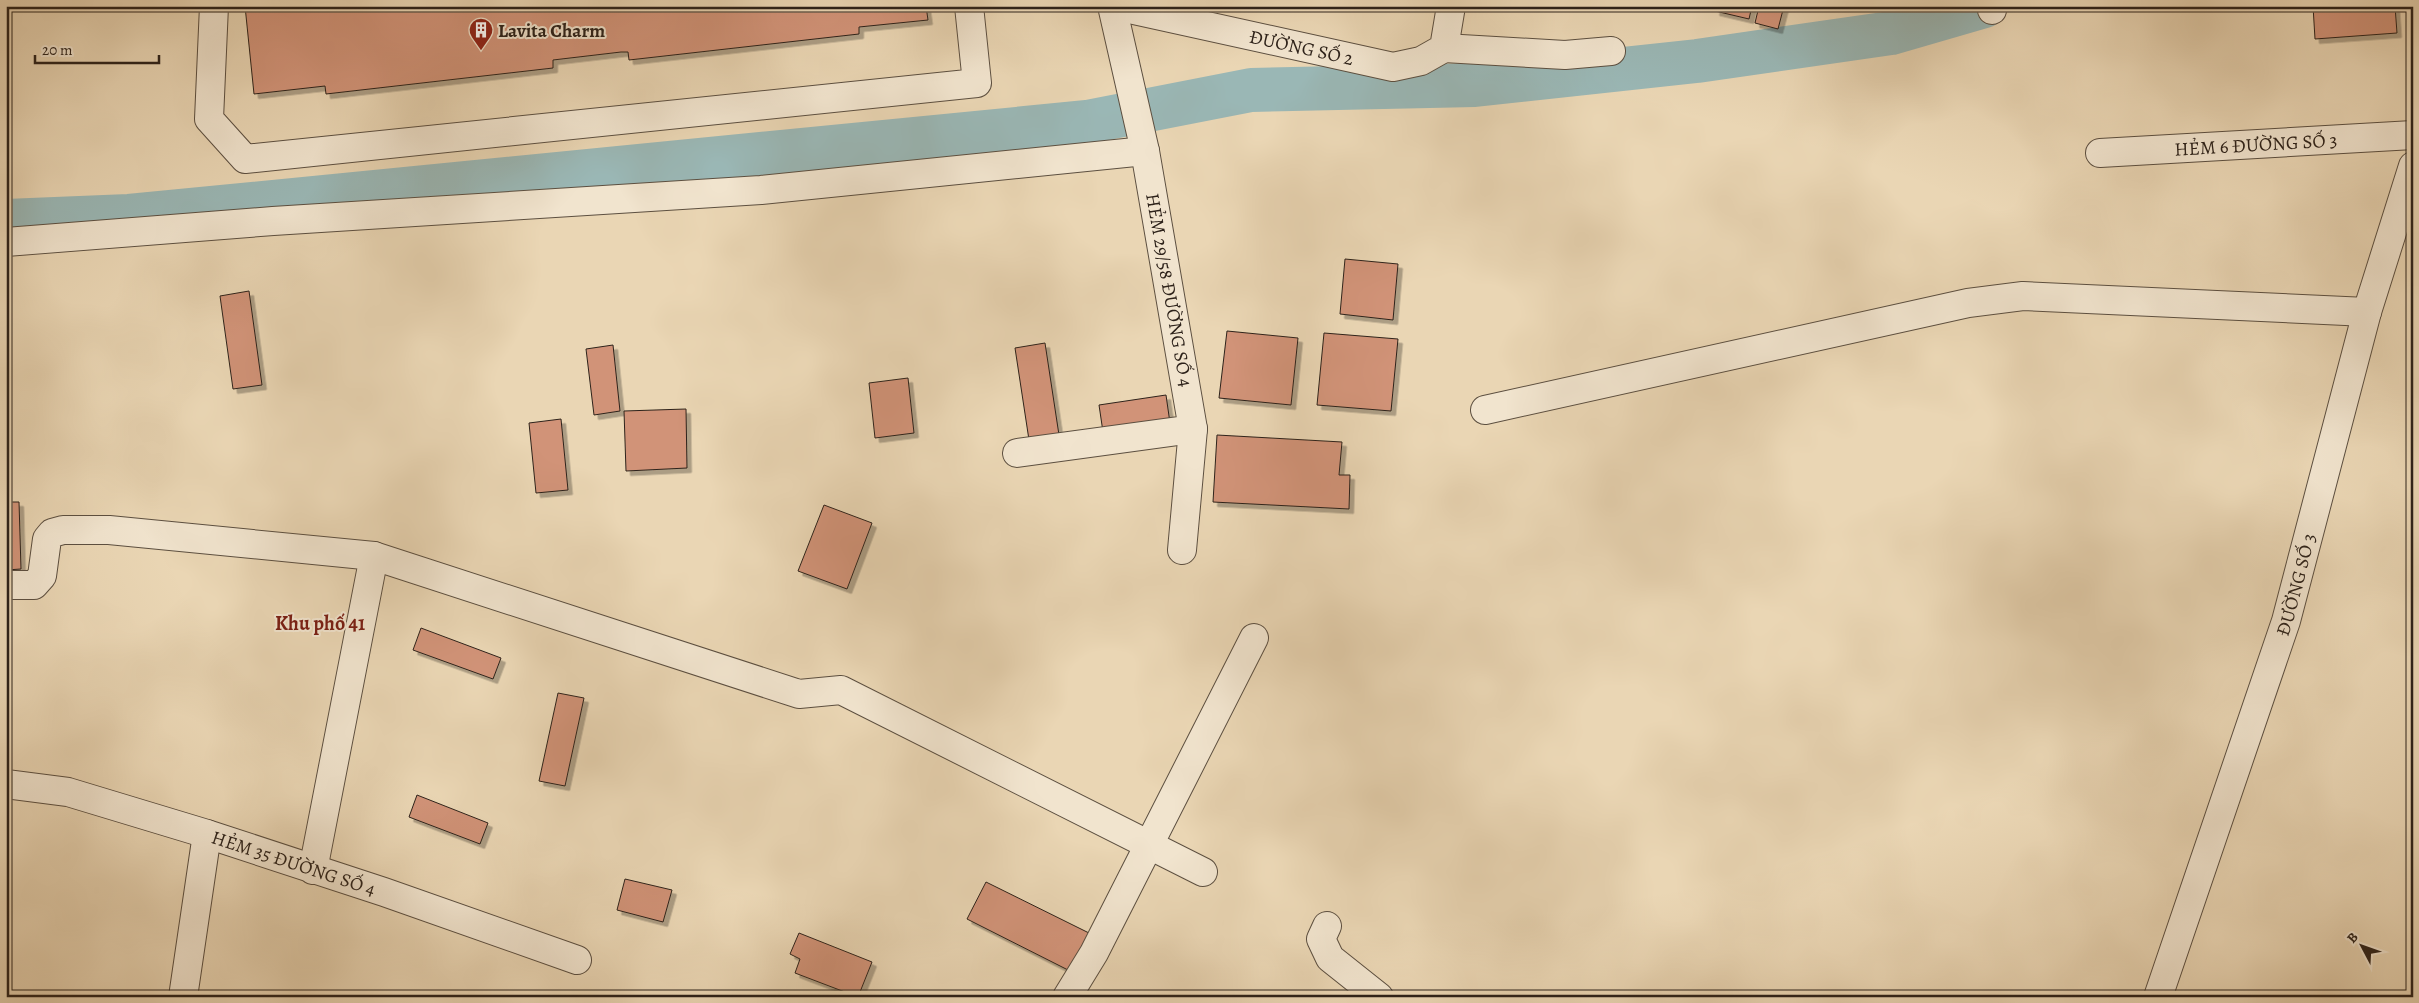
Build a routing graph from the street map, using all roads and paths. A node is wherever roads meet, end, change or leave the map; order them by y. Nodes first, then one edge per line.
1 (214, 6) edge
2 (969, 6) edge
3 (1114, 6) edge
4 (1451, 6) edge
5 (1444, 48) junction
6 (1610, 52) dead end
7 (2413, 135) edge
8 (1146, 150) junction
9 (2100, 153) dead end
10 (2413, 166) edge
11 (6, 242) edge
12 (2367, 312) junction
13 (1486, 410) dead end
14 (1193, 429) junction
15 (1017, 453) dead end
16 (1182, 550) dead end
17 (374, 556) junction
18 (6, 585) edge
19 (1254, 638) dead end
20 (6, 784) edge
21 (207, 834) junction
22 (1149, 845) junction
23 (314, 870) junction
24 (1203, 872) dead end
25 (1327, 926) dead end
26 (577, 960) dead end
27 (183, 997) edge
28 (1067, 997) edge
29 (1379, 997) edge
30 (2158, 997) edge

1 - 2 street
3 - 5 street, ĐƯỜNG SỐ 2
3 - 8 street, HẺM 29/58 ĐƯỜNG SỐ 4
4 - 5 street
5 - 6 street
7 - 9 street, HẺM 6 ĐƯỜNG SỐ 3
8 - 11 street
8 - 14 street, HẺM 29/58 ĐƯỜNG SỐ 4
10 - 12 street, ĐƯỜNG SỐ 3
12 - 13 street
12 - 30 street, ĐƯỜNG SỐ 3
14 - 15 street
14 - 16 street, HẺM 29/58 ĐƯỜNG SỐ 4
17 - 18 street
17 - 22 street
17 - 23 street
19 - 22 street
20 - 21 street, HẺM 35 ĐƯỜNG SỐ 4
21 - 23 street, HẺM 35 ĐƯỜNG SỐ 4
21 - 27 street
22 - 24 street
22 - 28 street
23 - 26 street, HẺM 35 ĐƯỜNG SỐ 4
25 - 29 street

